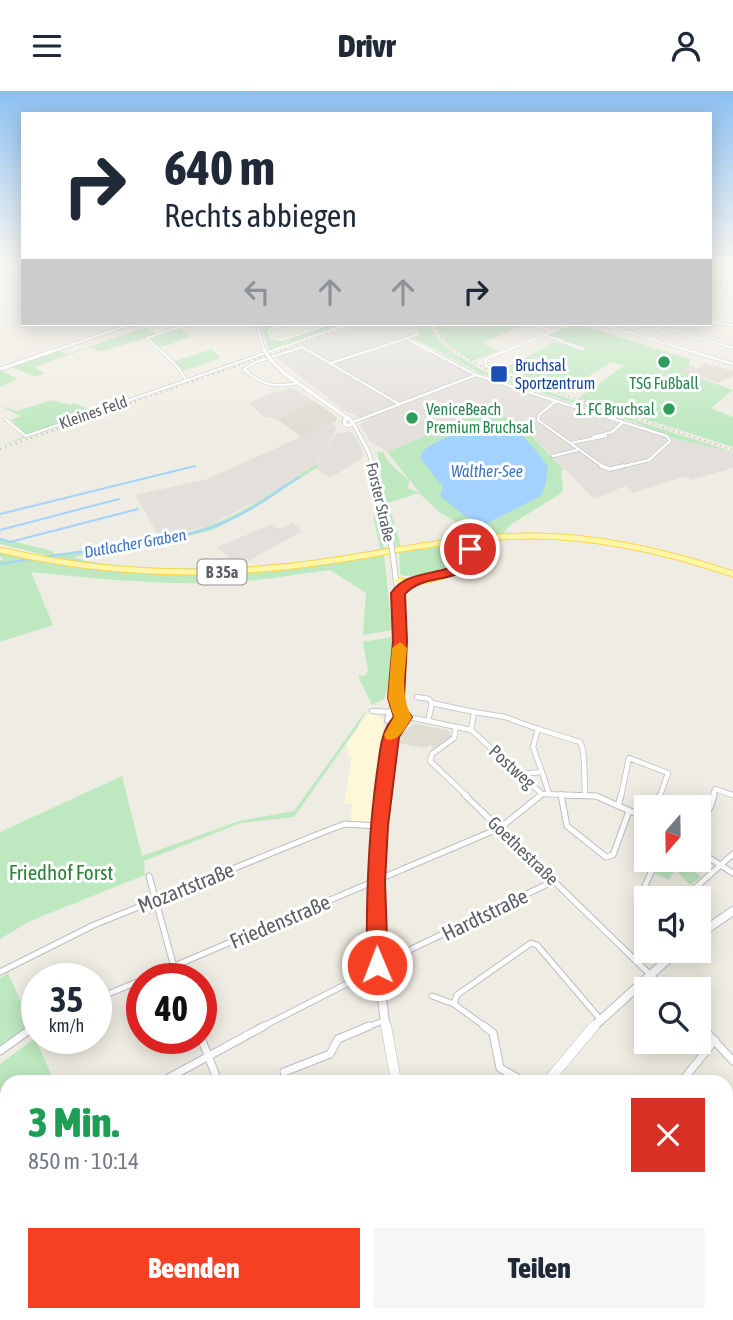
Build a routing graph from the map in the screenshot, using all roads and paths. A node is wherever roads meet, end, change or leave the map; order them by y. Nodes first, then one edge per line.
1 (712, 322) edge
2 (733, 325) edge
3 (125, 326) edge
4 (171, 326) edge
5 (182, 326) edge
6 (258, 326) edge
7 (278, 326) edge
8 (322, 326) edge
9 (342, 326) edge
10 (538, 326) edge
11 (542, 326) edge
12 (565, 326) edge
13 (611, 326) edge
14 (639, 326) edge
15 (661, 326) edge
16 (695, 326) edge
17 (176, 328) junction
18 (668, 328) junction
19 (552, 330) junction
20 (629, 332) junction
21 (419, 334) dead end
22 (543, 335) junction
23 (692, 335) junction
24 (406, 338) junction
25 (652, 339) junction
26 (676, 347) junction
27 (733, 348) edge
28 (584, 349) dead end
29 (330, 363) junction
30 (733, 364) edge
31 (0, 369) edge
32 (476, 375) junction
33 (290, 377) junction
34 (187, 380) junction
35 (529, 381) dead end
36 (297, 382) junction
37 (286, 385) junction
38 (557, 400) junction
39 (399, 405) junction
40 (5, 419) dead end
41 (624, 422) junction
42 (351, 423) junction
43 (570, 444) junction
44 (578, 450) junction
45 (553, 457) dead end
46 (465, 540) junction
47 (444, 543) junction
48 (0, 548) edge
49 (464, 548) junction
50 (36, 558) junction
51 (468, 562) junction
52 (73, 564) junction
53 (733, 574) edge
54 (422, 579) junction
55 (397, 580) junction
56 (408, 583) junction
57 (398, 593) junction
58 (417, 697) dead end
59 (432, 703) junction
60 (474, 712) junction
61 (395, 716) junction
62 (428, 721) junction
63 (456, 727) junction
64 (538, 729) junction
65 (471, 730) junction
66 (542, 772) junction
67 (519, 774) junction
68 (542, 795) junction
69 (549, 795) junction
70 (561, 795) junction
71 (585, 795) junction
72 (660, 795) edge
73 (733, 795) edge
74 (618, 806) junction
75 (711, 806) edge
76 (629, 811) junction
77 (634, 813) edge
78 (378, 826) junction
79 (500, 828) junction
80 (733, 854) edge
81 (711, 859) edge
82 (721, 866) junction
83 (733, 873) edge
84 (149, 876) dead end
85 (554, 881) junction
86 (376, 882) junction
87 (699, 886) edge
88 (156, 900) junction
89 (733, 911) edge
90 (711, 926) edge
91 (171, 963) edge
92 (182, 963) edge
93 (663, 963) edge
94 (377, 970) junction
95 (0, 972) edge
96 (650, 974) junction
97 (653, 977) edge
98 (432, 996) dead end
99 (454, 1004) junction
100 (600, 1019) junction
101 (383, 1021) junction
102 (21, 1036) edge
103 (711, 1036) edge
104 (715, 1040) junction
105 (0, 1051) edge
106 (208, 1055) junction
107 (733, 1061) edge
108 (284, 1072) dead end
109 (173, 1075) edge
110 (216, 1075) edge
111 (395, 1075) edge
112 (512, 1075) edge
113 (553, 1075) edge
114 (687, 1075) edge

1 - 2 street
3 - 31 street
4 - 17 street
5 - 17 street
6 - 33 street, Forster Straße, bridge
7 - 8 street
9 - 34 street
10 - 19 street
11 - 19 street
12 - 19 street
13 - 20 street
14 - 20 street
15 - 18 street
16 - 23 street
17 - 34 street
18 - 23 street
18 - 25 street
19 - 22 street
20 - 25 street
21 - 24 street
22 - 28 street
22 - 35 street
23 - 26 street
23 - 27 street
24 - 29 street
24 - 32 street
25 - 26 street
26 - 30 street
29 - 37 street
29 - 39 street
32 - 38 street
32 - 39 street
33 - 36 street, Forster Straße
33 - 37 street
34 - 40 street, Kleines Feld
36 - 37 street
36 - 42 street, Forster Straße
38 - 41 street
38 - 43 street
39 - 42 street
41 - 43 street
41 - 44 street
42 - 55 street, Forster Straße, bridge
43 - 44 street
44 - 45 street
46 - 47 main road, B 35a
46 - 49 main road
46 - 51 main road
46 - 53 main road, B 35a
47 - 49 main road
47 - 52 main road, B 35a
48 - 50 main road, B 35a
49 - 51 main road
50 - 52 main road, B 35a
50 - 52 main road, B 35a
51 - 54 main road
54 - 55 main road
54 - 56 main road
55 - 56 main road
55 - 57 street, Forster Straße
56 - 57 main road
57 - 61 street, Forster Straße
58 - 59 street
59 - 60 street
59 - 62 street
60 - 64 street
60 - 65 street
61 - 62 street
61 - 78 street, Forster Straße
62 - 63 street
63 - 65 street
63 - 79 street, Goethestraße
64 - 66 street
64 - 71 street
65 - 67 street, Postweg
66 - 67 street
66 - 69 street
67 - 68 street, Postweg
68 - 69 street, Postweg
68 - 79 street, Friedenstraße
69 - 70 street, Postweg
70 - 71 street, Postweg
70 - 76 street
71 - 74 street, Postweg
72 - 74 street
73 - 75 street
74 - 76 street, Postweg
76 - 77 street, Postweg
78 - 86 street, Forster Straße
78 - 88 street, Mozartstraße
79 - 85 street, Goethestraße
79 - 86 street, Friedenstraße
80 - 82 street
81 - 82 street
82 - 83 street
82 - 87 street
84 - 88 street
85 - 94 street, Hardtstraße
85 - 96 street, Goethestraße
86 - 92 street, Friedenstraße
86 - 94 street, Forster Straße
88 - 91 street
88 - 95 street, Mozartstraße
89 - 90 street
93 - 96 street
94 - 101 street, Forster Straße
94 - 106 street, Hardtstraße
96 - 97 street, Goethestraße
96 - 100 street
98 - 99 street
99 - 100 street
99 - 112 street
100 - 113 street
101 - 108 street
101 - 111 street, Forster Straße
102 - 105 street
103 - 104 street
104 - 107 street
104 - 114 street
106 - 109 street, Hardtstraße
106 - 110 street

